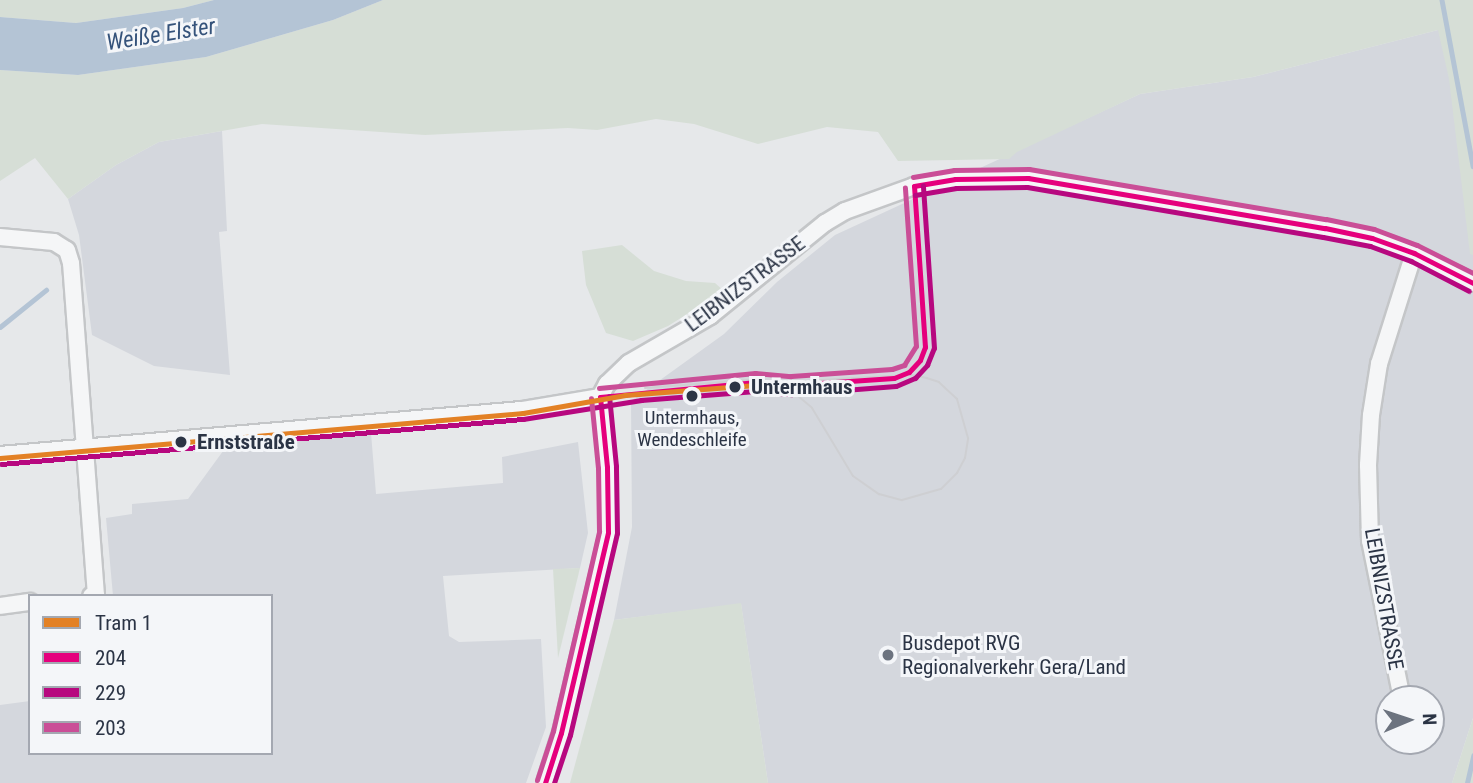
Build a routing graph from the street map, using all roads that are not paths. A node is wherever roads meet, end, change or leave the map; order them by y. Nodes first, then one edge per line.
1 (0, 237) edge
2 (1414, 253) junction
3 (1473, 283) edge
4 (600, 397) junction
5 (85, 447) junction
6 (0, 455) edge
7 (96, 594) edge
8 (28, 602) edge
9 (0, 606) edge
10 (1399, 685) edge
11 (545, 783) edge

1 - 5 street
2 - 3 street, LEIBNIZSTRASSE
2 - 4 street, LEIBNIZSTRASSE
2 - 10 street, LEIBNIZSTRASSE
4 - 5 street
4 - 11 street
5 - 6 street
5 - 7 street
8 - 9 street

